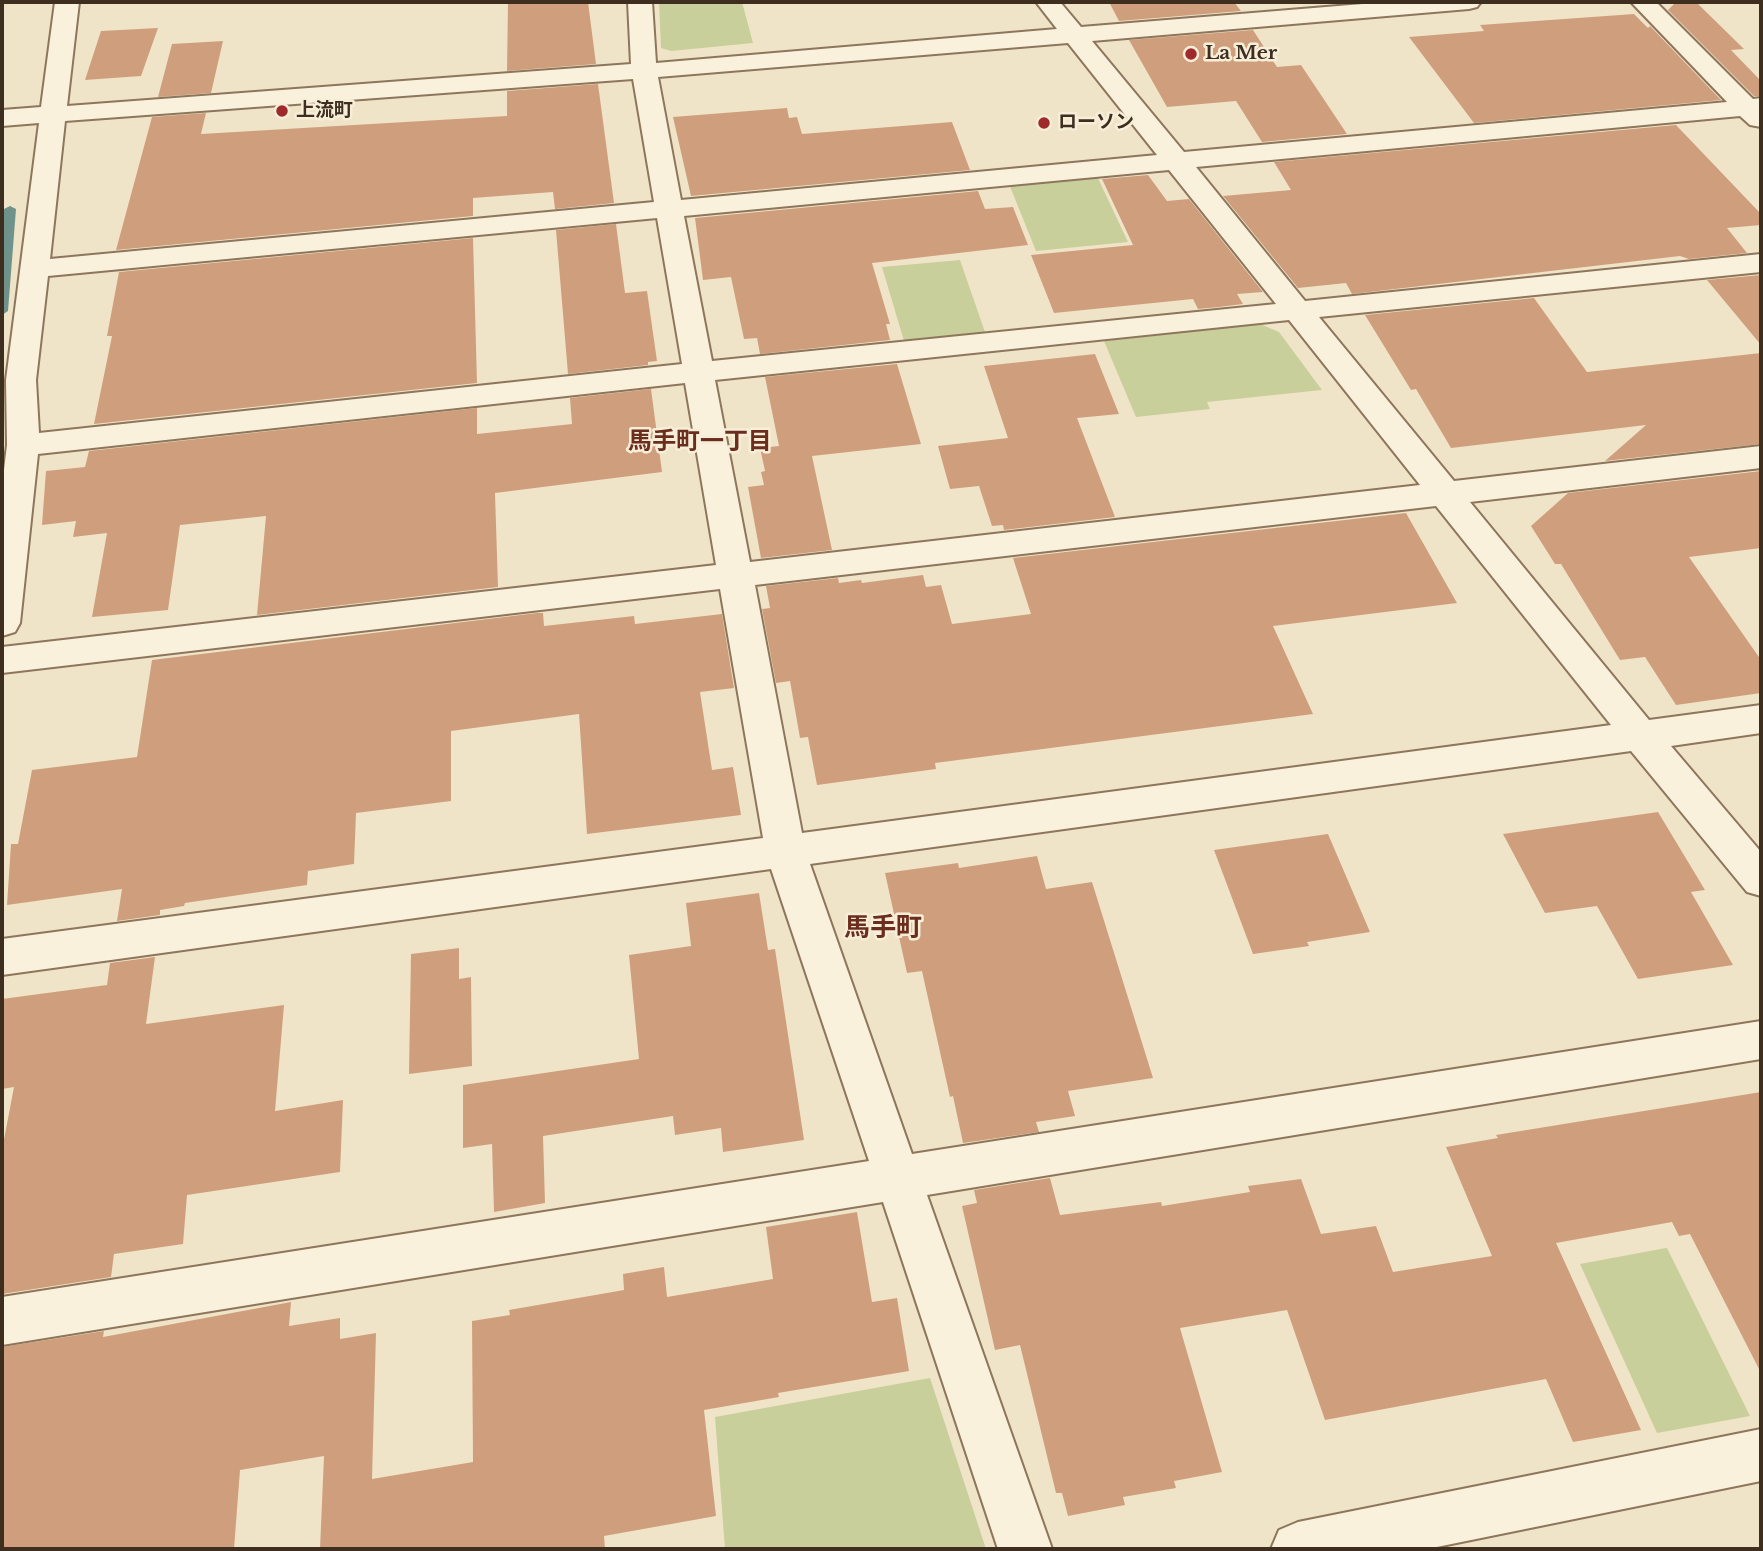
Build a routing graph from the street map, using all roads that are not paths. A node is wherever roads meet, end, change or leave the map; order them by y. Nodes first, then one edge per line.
1 (67, 2) edge
2 (640, 2) edge
3 (1048, 2) edge
4 (1469, 2) edge
5 (1643, 2) edge
6 (1074, 35) junction
7 (643, 71) junction
8 (1756, 112) edge
9 (52, 114) junction
10 (2, 118) edge
11 (1175, 161) junction
12 (668, 208) junction
13 (1761, 263) edge
14 (34, 269) junction
15 (1298, 311) junction
16 (698, 372) junction
17 (23, 445) junction
18 (1761, 457) edge
19 (1448, 494) junction
20 (734, 574) junction
21 (2, 623) edge
22 (2, 660) edge
23 (1761, 719) edge
24 (1640, 735) junction
25 (785, 850) junction
26 (1761, 880) edge
27 (2, 957) edge
28 (1761, 1040) edge
29 (896, 1178) junction
30 (2, 1321) edge
31 (1761, 1455) edge
32 (1025, 1549) edge
33 (1298, 1549) edge

1 - 9 street
2 - 7 street
3 - 6 street
4 - 6 street
5 - 8 street
6 - 7 street
6 - 11 street
7 - 9 street
7 - 12 street
8 - 11 street
9 - 10 street
9 - 14 street
11 - 12 street
11 - 15 street
12 - 14 street
12 - 16 street
13 - 15 street
14 - 17 street
15 - 16 street
15 - 19 street
16 - 17 street
16 - 20 street
17 - 21 street
18 - 19 street
19 - 20 street
19 - 24 street
20 - 22 street
20 - 25 street
23 - 24 street
24 - 25 street
24 - 26 street
25 - 27 street
25 - 29 street
28 - 29 street
29 - 30 street
29 - 32 street
31 - 33 street

